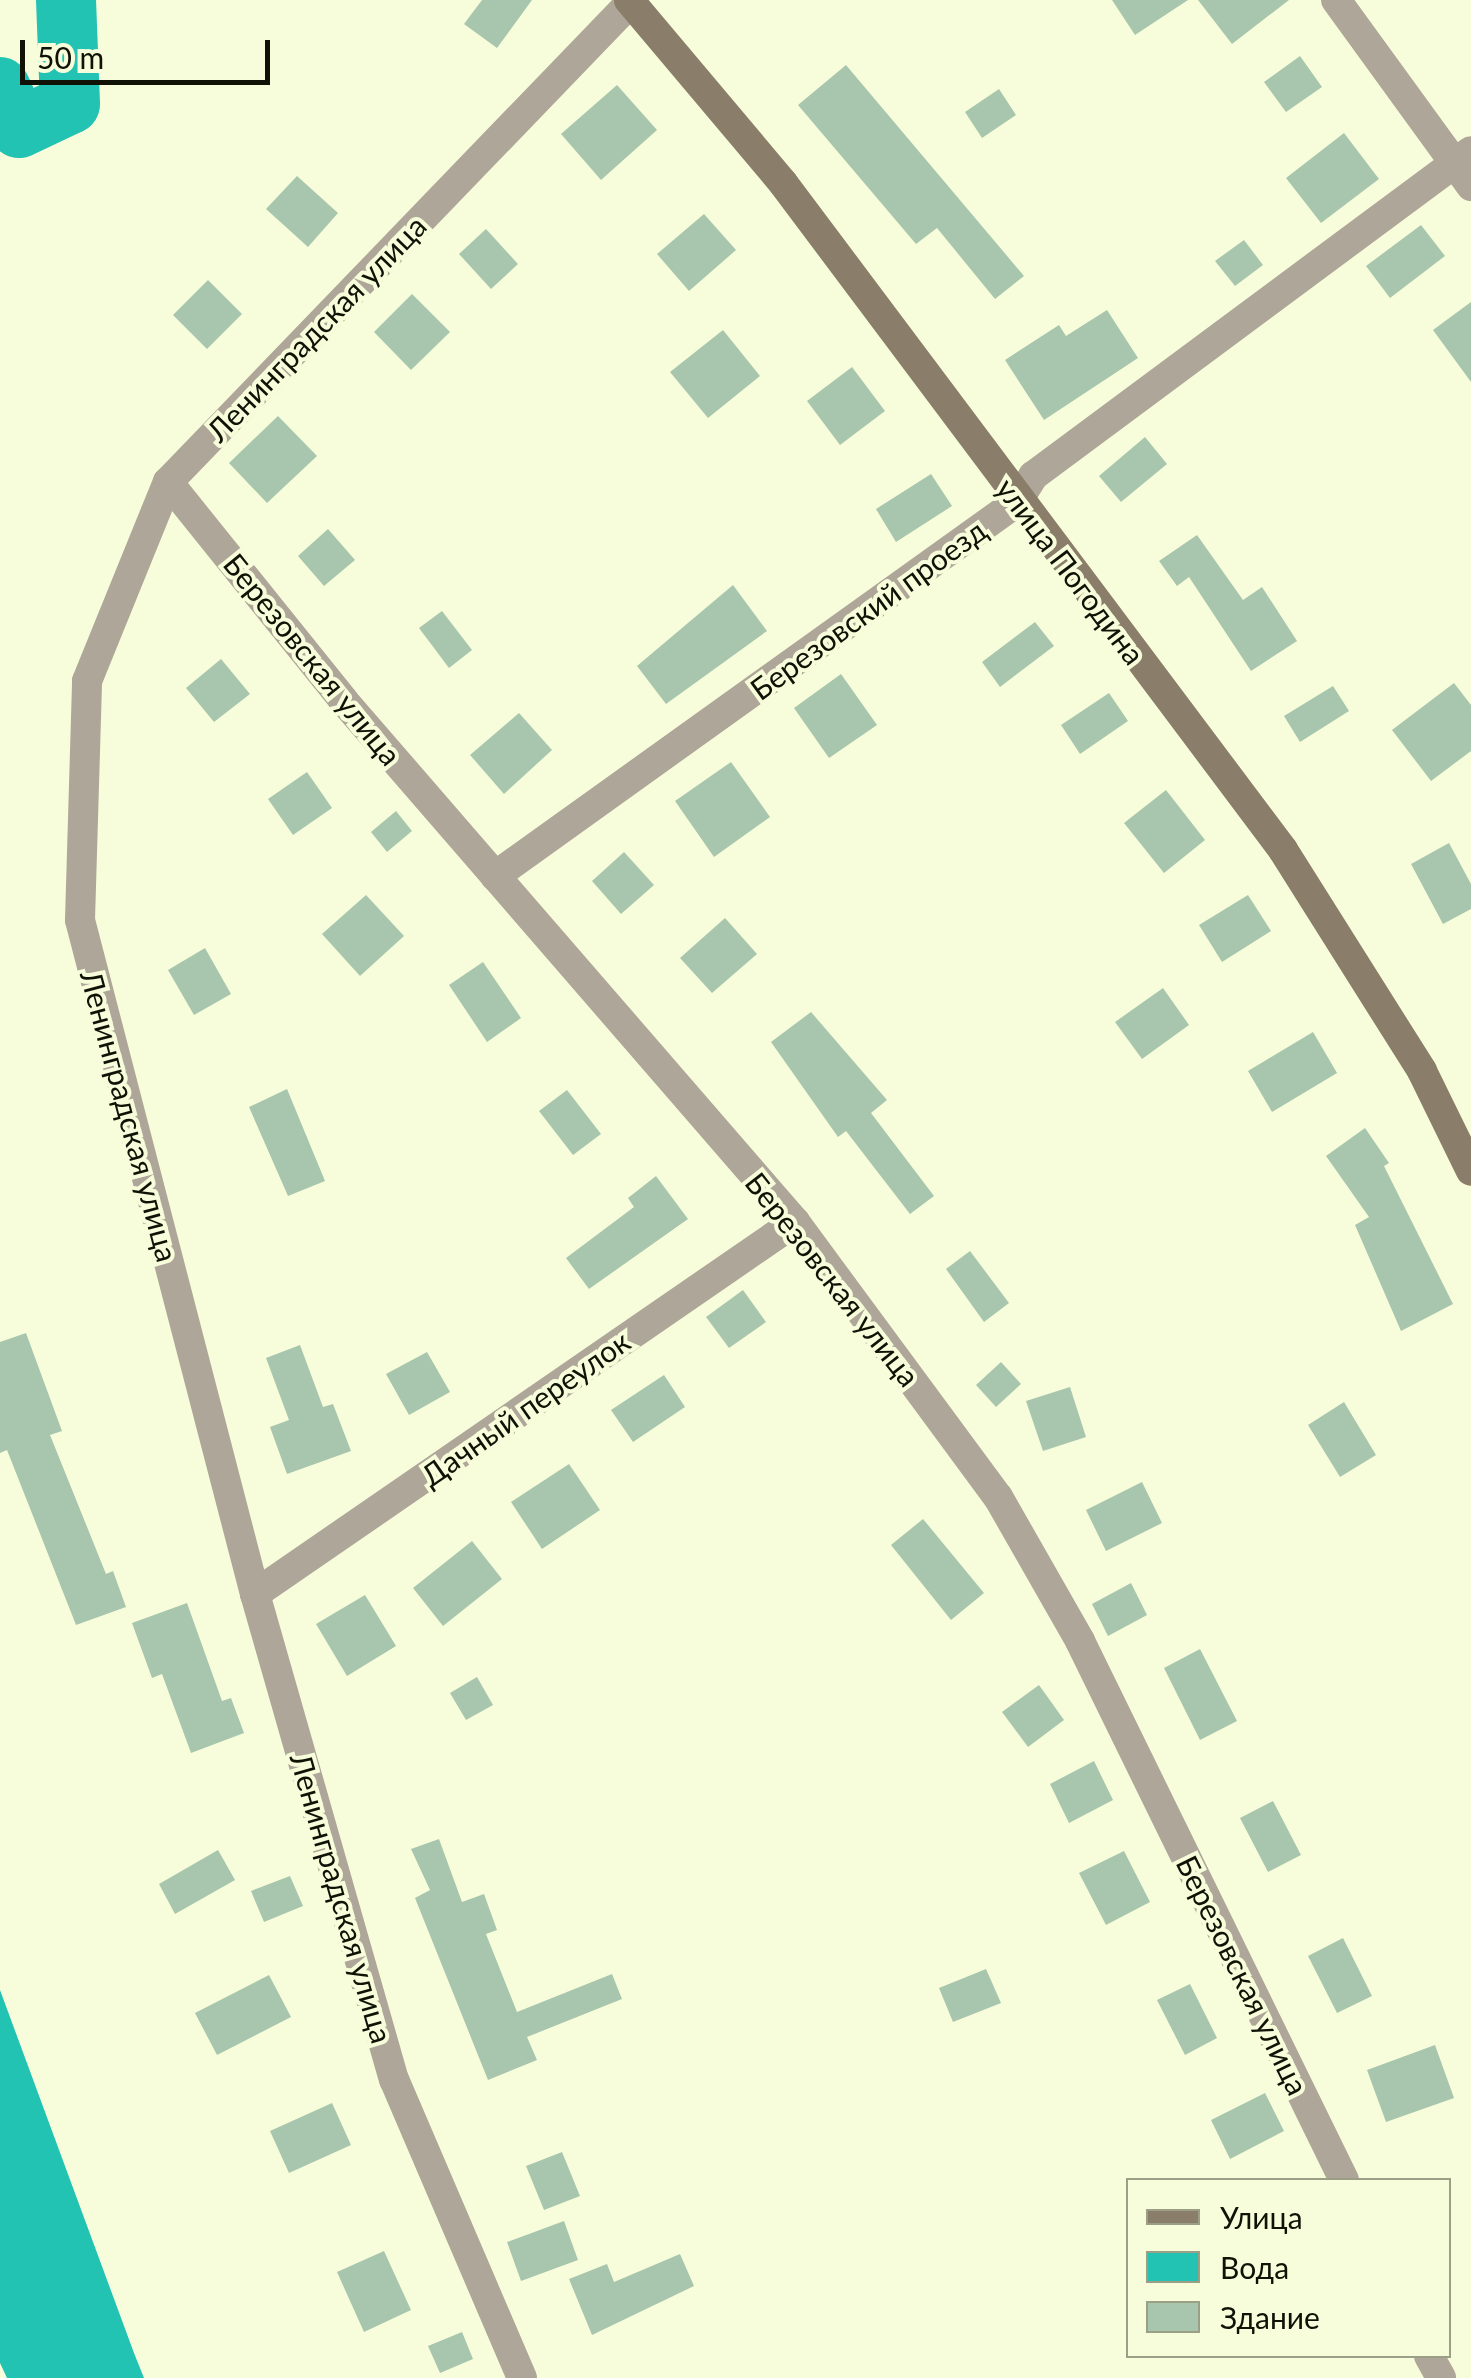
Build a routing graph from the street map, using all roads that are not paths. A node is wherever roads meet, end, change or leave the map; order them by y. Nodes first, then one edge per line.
1 (1336, 0) edge
2 (630, 1) edge
3 (1465, 167) edge
4 (168, 482) junction
5 (1018, 502) junction
6 (495, 876) junction
7 (1471, 1170) edge
8 (795, 1222) junction
9 (255, 1594) junction
10 (1343, 2178) edge
11 (522, 2378) edge

1 - 3 street
2 - 4 street, Ленинградская улица
2 - 5 street, улица Погодина
3 - 5 street, Березовский проезд
4 - 6 street, Березовская улица
4 - 9 street, Ленинградская улица
5 - 6 street, Березовский проезд
5 - 7 street, улица Погодина
6 - 8 street, Березовская улица
8 - 9 street, Дачный переулок
8 - 10 street, Березовская улица
9 - 11 street, Ленинградская улица

